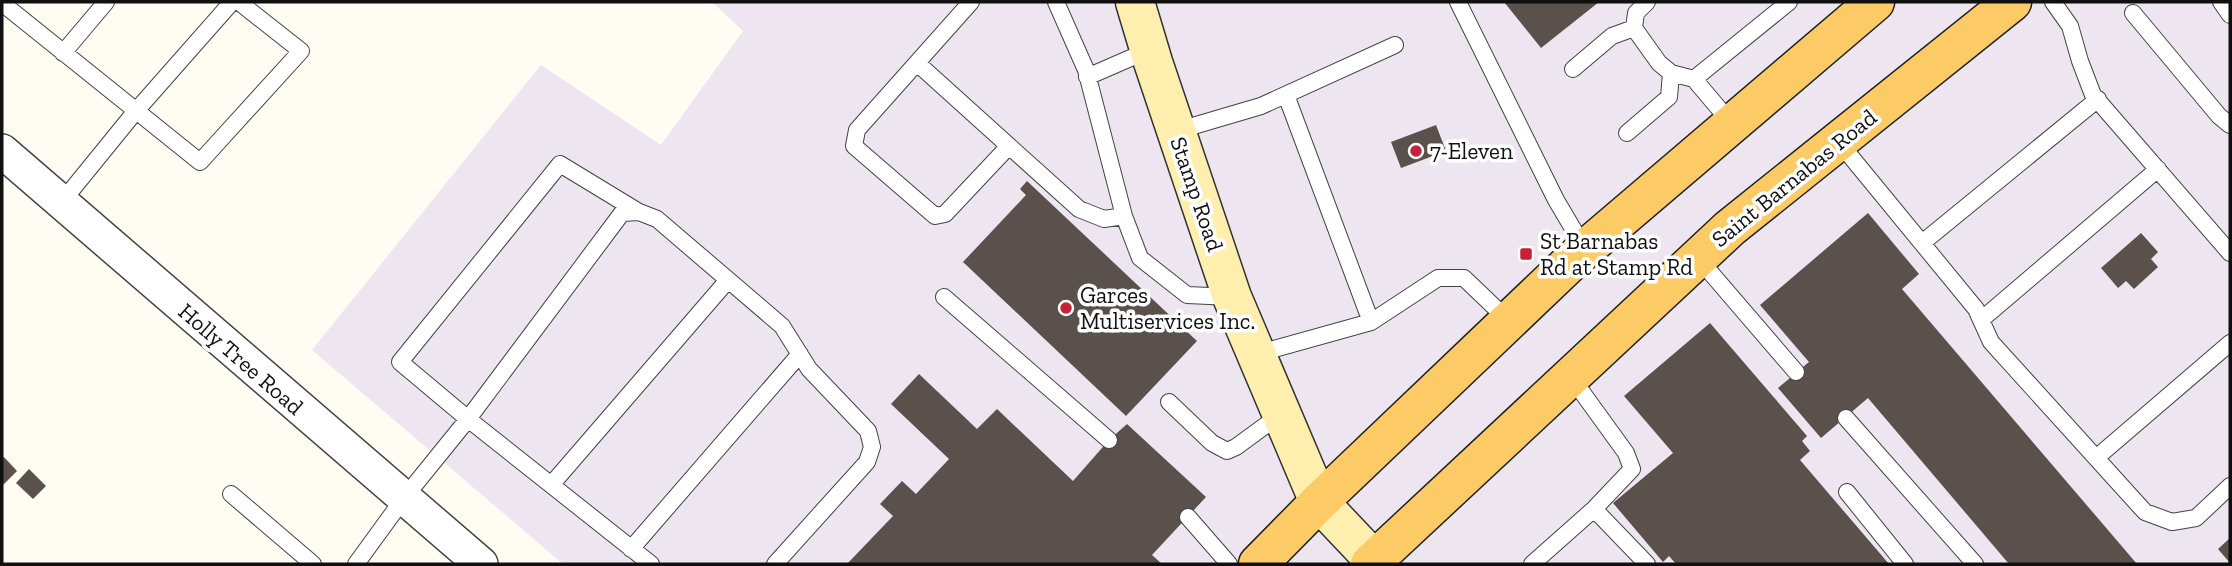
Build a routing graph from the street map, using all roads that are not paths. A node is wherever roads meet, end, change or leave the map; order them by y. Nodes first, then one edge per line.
1 (106, 2) edge
2 (232, 2) edge
3 (239, 2) edge
4 (971, 2) edge
5 (1056, 2) edge
6 (1135, 2) edge
7 (1458, 2) edge
8 (1647, 2) edge
9 (1789, 2) edge
10 (1875, 2) edge
11 (2012, 2) edge
12 (2053, 2) edge
13 (2221, 2) edge
14 (2, 3) edge
15 (2133, 13) dead end
16 (2230, 15) edge
17 (1634, 28) junction
18 (1395, 45) dead end
19 (1149, 50) junction
20 (63, 53) junction
21 (917, 63) junction
22 (1573, 69) dead end
23 (1671, 73) junction
24 (1087, 77) junction
25 (1694, 79) junction
26 (1286, 95) junction
27 (2098, 99) junction
28 (135, 112) junction
29 (1732, 124) junction
30 (2230, 125) edge
31 (1176, 131) junction
32 (1627, 133) dead end
33 (1838, 141) junction
34 (1009, 146) junction
35 (2, 151) edge
36 (2158, 169) junction
37 (61, 203) junction
38 (639, 212) junction
39 (1124, 216) junction
40 (1922, 243) junction
41 (1585, 249) junction
42 (2230, 253) edge
43 (1698, 258) junction
44 (728, 280) junction
45 (944, 297) dead end
46 (1232, 297) junction
47 (1981, 320) junction
48 (1509, 321) junction
49 (1371, 322) junction
50 (2230, 343) edge
51 (800, 354) junction
52 (1256, 354) junction
53 (1796, 372) dead end
54 (1570, 377) junction
55 (1169, 402) dead end
56 (1282, 414) junction
57 (1846, 418) dead end
58 (468, 419) junction
59 (1110, 440) dead end
60 (2096, 458) junction
61 (551, 485) junction
62 (2230, 486) edge
63 (1847, 492) dead end
64 (231, 494) dead end
65 (404, 498) junction
66 (1319, 502) junction
67 (1594, 509) junction
68 (1188, 517) dead end
69 (631, 549) junction
70 (1374, 563) edge
71 (313, 564) edge
72 (356, 564) edge
73 (481, 564) edge
74 (651, 564) edge
75 (775, 564) edge
76 (1228, 564) edge
77 (1258, 564) edge
78 (1532, 564) edge
79 (1647, 564) edge
80 (1905, 564) edge
81 (1975, 564) edge

1 - 20 lane
2 - 28 lane
3 - 28 lane
4 - 21 lane
5 - 24 lane
6 - 19 street, Stamp Road
7 - 41 lane
8 - 17 lane
9 - 25 lane
10 - 29 main road
11 - 33 main road, Saint Barnabas Road
12 - 27 lane
13 - 16 lane
14 - 20 lane
15 - 30 lane
17 - 22 lane
17 - 23 lane
18 - 26 lane
19 - 24 lane
19 - 31 street, Stamp Road
20 - 28 lane
21 - 34 lane
21 - 34 lane
23 - 25 lane
23 - 32 lane
24 - 39 lane
25 - 29 lane
26 - 31 lane
26 - 49 lane
27 - 36 lane
27 - 40 lane
28 - 37 lane
29 - 41 main road
31 - 46 street, Stamp Road
33 - 40 lane
33 - 43 main road, Saint Barnabas Road
34 - 39 lane
35 - 37 street, Holly Tree Road
36 - 42 lane
36 - 47 lane
37 - 65 street, Holly Tree Road
38 - 44 lane
38 - 58 lane
38 - 58 lane
39 - 46 lane
40 - 47 lane
41 - 48 main road
43 - 53 lane
43 - 54 main road, Saint Barnabas Road
44 - 51 lane
44 - 61 lane
45 - 59 lane
46 - 52 street, Stamp Road
47 - 60 lane
48 - 49 lane
48 - 66 main road
49 - 52 lane
50 - 60 lane
51 - 69 lane
51 - 75 lane
52 - 56 street, Stamp Road
54 - 67 lane
54 - 70 main road, Saint Barnabas Road
55 - 56 lane
56 - 66 street, Stamp Road
57 - 81 lane
58 - 61 lane
58 - 65 lane
60 - 62 lane
61 - 69 lane
63 - 80 lane
64 - 71 lane
65 - 72 lane
65 - 73 street, Holly Tree Road
66 - 70 street, Stamp Road
66 - 77 main road
67 - 78 lane
67 - 79 lane
68 - 76 lane
69 - 74 lane

